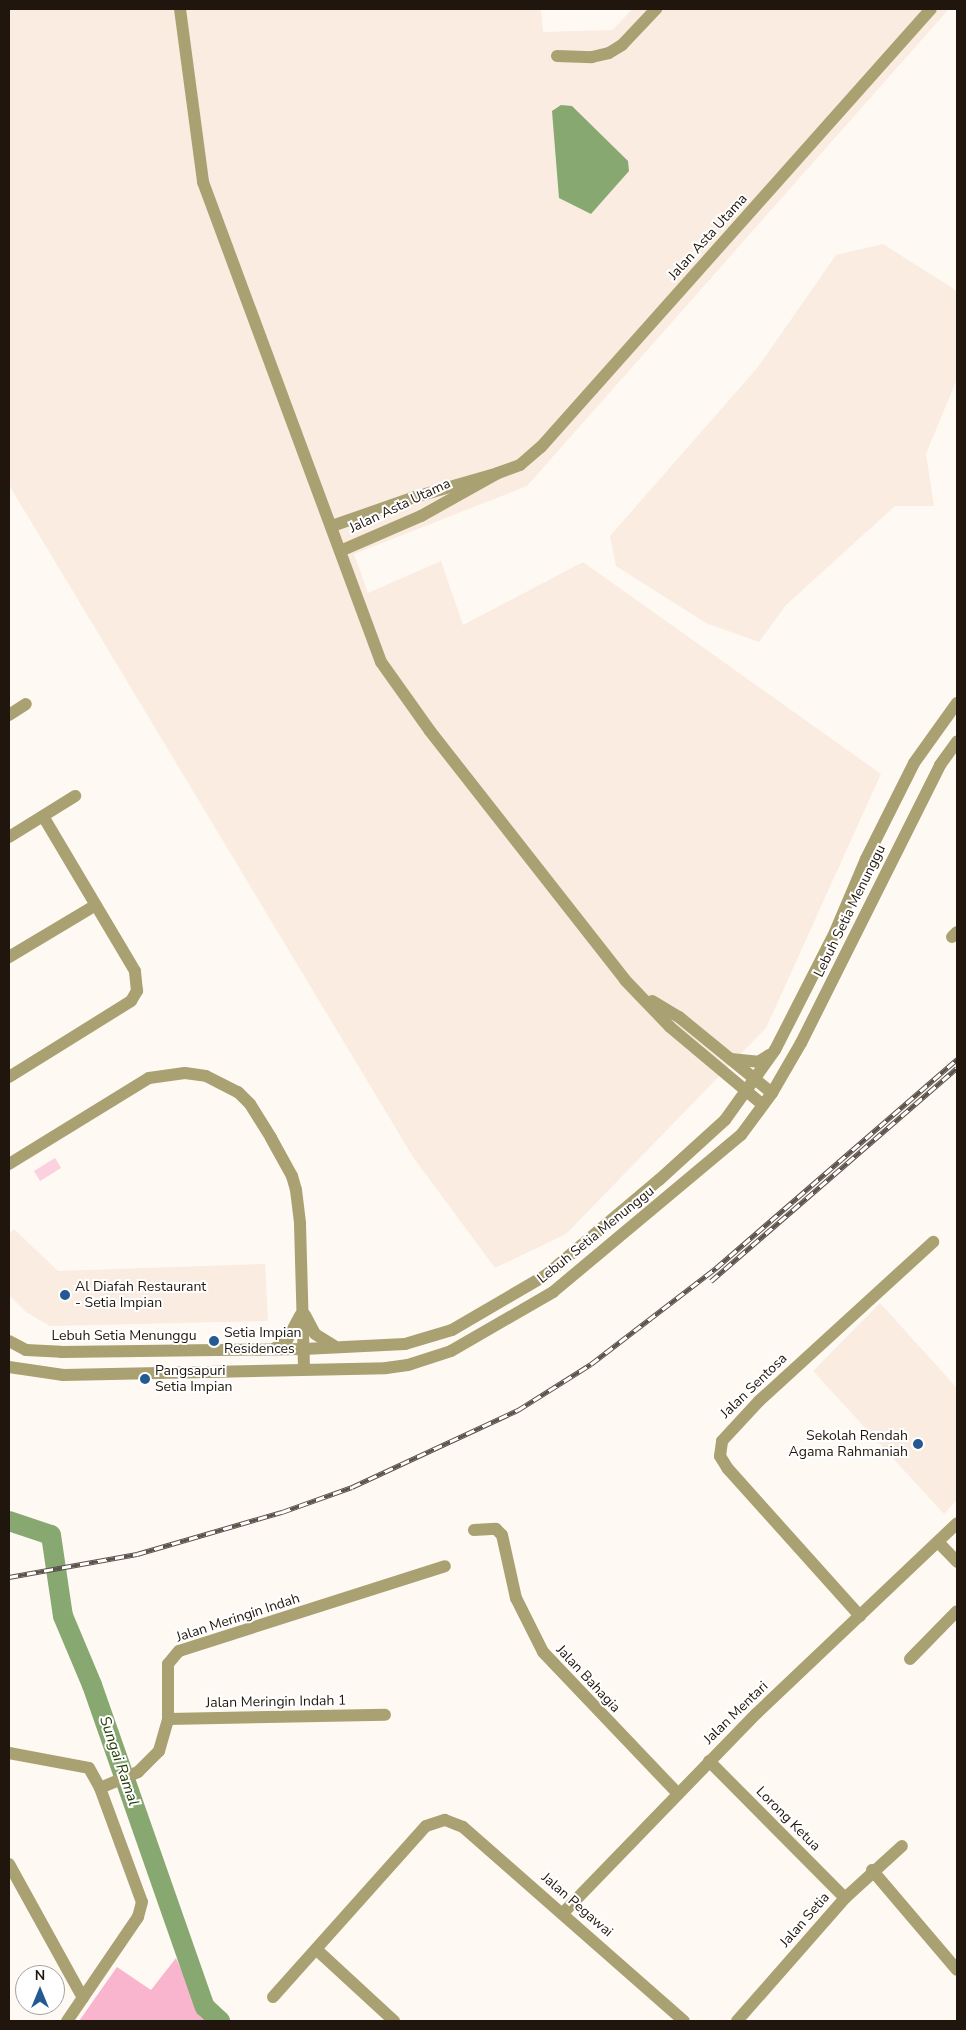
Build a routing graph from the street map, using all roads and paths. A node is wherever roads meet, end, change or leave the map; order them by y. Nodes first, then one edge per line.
1 (180, 9) edge
2 (931, 9) edge
3 (653, 10) edge
4 (557, 56) dead end
5 (498, 473) junction
6 (332, 526) junction
7 (340, 551) junction
8 (957, 703) edge
9 (26, 704) dead end
10 (9, 715) edge
11 (957, 742) edge
12 (74, 796) dead end
13 (43, 816) junction
14 (9, 837) edge
15 (96, 905) junction
16 (9, 957) edge
17 (641, 995) junction
18 (775, 1050) junction
19 (729, 1058) junction
20 (9, 1077) edge
21 (754, 1079) junction
22 (746, 1090) junction
23 (772, 1093) junction
24 (763, 1105) junction
25 (9, 1164) edge
26 (933, 1242) dead end
27 (302, 1308) junction
28 (9, 1341) edge
29 (336, 1347) junction
30 (272, 1349) junction
31 (304, 1349) junction
32 (9, 1367) edge
33 (304, 1369) junction
34 (957, 1523) edge
35 (474, 1530) dead end
36 (938, 1542) junction
37 (957, 1562) edge
38 (446, 1566) dead end
39 (957, 1611) edge
40 (860, 1616) junction
41 (910, 1659) dead end
42 (385, 1714) dead end
43 (168, 1719) junction
44 (9, 1753) edge
45 (709, 1761) junction
46 (100, 1788) junction
47 (678, 1794) junction
48 (902, 1846) dead end
49 (9, 1864) edge
50 (872, 1870) junction
51 (845, 1898) junction
52 (563, 1913) junction
53 (317, 1950) junction
54 (957, 1970) edge
55 (273, 1997) dead end
56 (83, 1998) junction
57 (67, 2021) edge
58 (394, 2021) edge
59 (684, 2021) edge
60 (738, 2021) edge

1 - 6 street
2 - 5 street, Jalan Asta Utama
3 - 4 street
5 - 6 street, Jalan Asta Utama
5 - 7 street, Jalan Asta Utama
6 - 7 street
7 - 17 street
8 - 18 street, Lebuh Setia Menunggu
9 - 10 street
11 - 23 street, Lebuh Setia Menunggu
12 - 13 street
13 - 14 street
13 - 15 street
15 - 16 street
15 - 20 street
17 - 19 street
17 - 22 street
18 - 19 street
18 - 21 street, Lebuh Setia Menunggu
19 - 21 street
21 - 22 street, Lebuh Setia Menunggu
21 - 23 street
22 - 24 street
22 - 29 street, Lebuh Setia Menunggu
23 - 24 street, Lebuh Setia Menunggu
24 - 33 street, Lebuh Setia Menunggu
25 - 27 street
26 - 40 street, Jalan Sentosa
27 - 29 street
27 - 30 street
27 - 31 street
28 - 30 street, Lebuh Setia Menunggu
29 - 31 street, Lebuh Setia Menunggu
30 - 31 street, Lebuh Setia Menunggu
31 - 33 street
32 - 33 street, Lebuh Setia Menunggu
34 - 36 street, Jalan Mentari
35 - 47 street, Jalan Bahagia
36 - 37 street
36 - 40 street, Jalan Mentari
38 - 43 street, Jalan Meringin Indah
39 - 41 street
40 - 45 street, Jalan Mentari
42 - 43 street, Jalan Meringin Indah 1
43 - 46 street, Jalan Meringin Indah
44 - 46 street
45 - 47 street, Jalan Mentari
45 - 51 street, Lorong Ketua
46 - 56 street
47 - 52 street, Jalan Mentari
48 - 50 street, Jalan Setia
49 - 56 street
50 - 51 street, Jalan Setia
50 - 54 street
51 - 60 street, Jalan Setia
52 - 53 street, Jalan Pegawai
52 - 59 street, Jalan Pegawai
53 - 55 street
53 - 58 street
56 - 57 street

